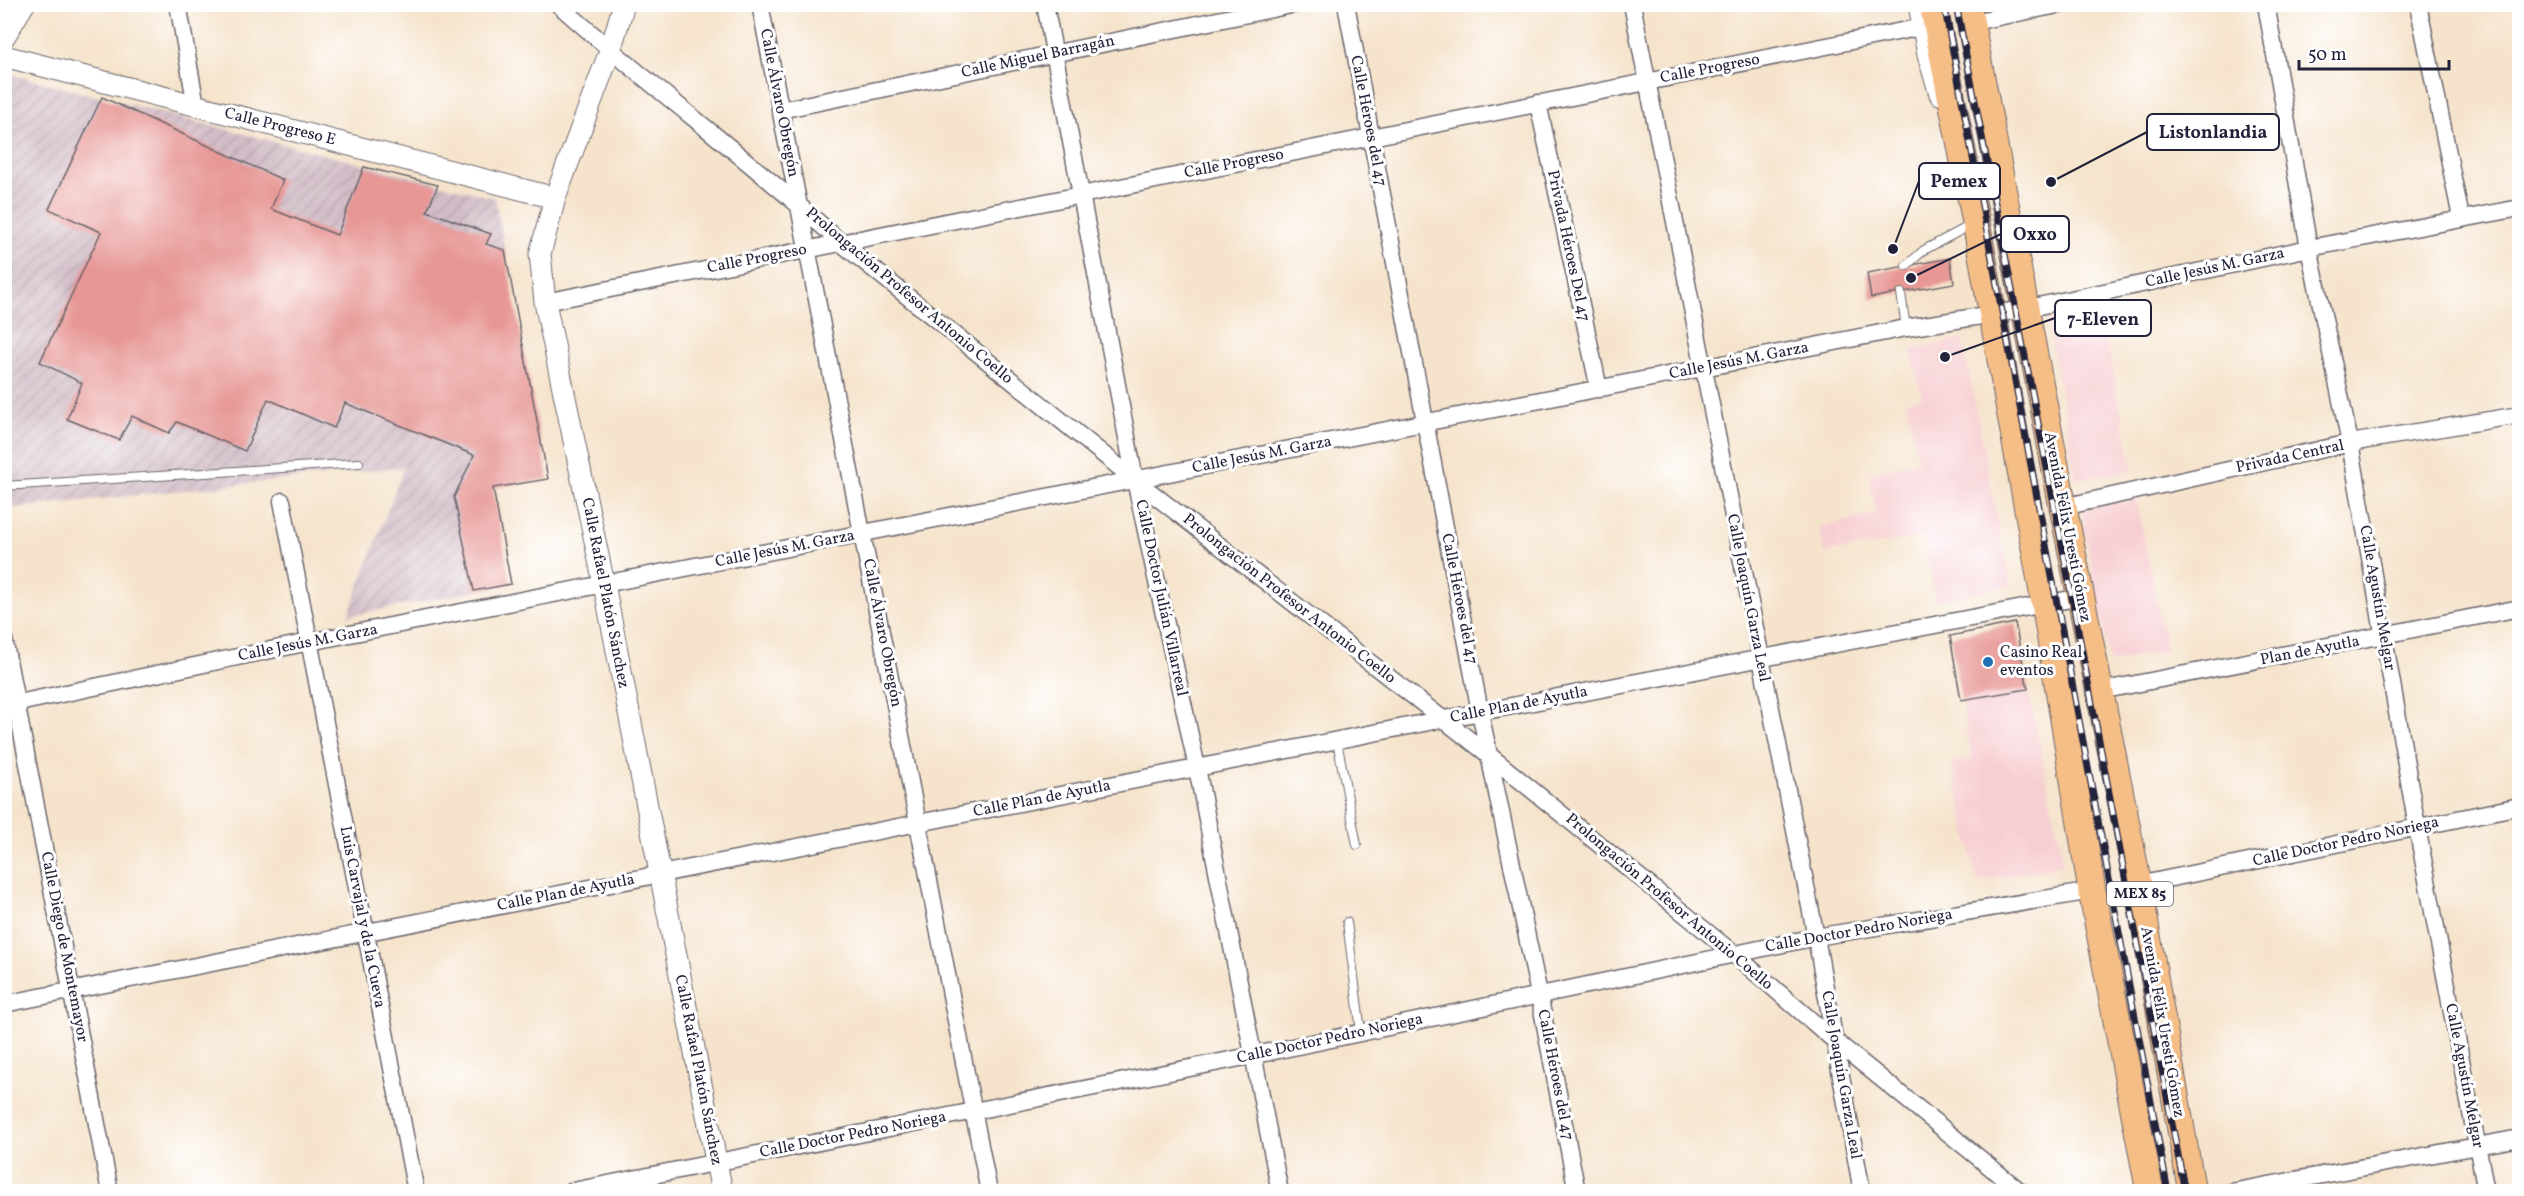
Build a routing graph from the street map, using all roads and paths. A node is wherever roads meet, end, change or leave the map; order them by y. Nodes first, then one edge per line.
1 (24, 4) edge
2 (178, 4) edge
3 (558, 4) edge
4 (624, 4) edge
5 (760, 4) edge
6 (1045, 4) edge
7 (1296, 4) edge
8 (1346, 4) edge
9 (1632, 4) edge
10 (1918, 4) edge
11 (2063, 4) edge
12 (2266, 4) edge
13 (2418, 4) edge
14 (1976, 10) edge
15 (1928, 16) edge
16 (4, 37) edge
17 (610, 51) junction
18 (1054, 54) junction
19 (4, 56) edge
20 (1647, 82) junction
21 (1538, 103) junction
22 (196, 106) junction
23 (780, 110) junction
24 (1958, 131) junction
25 (1372, 137) junction
26 (1995, 149) junction
27 (1081, 195) junction
28 (555, 198) junction
29 (798, 203) junction
30 (2520, 208) edge
31 (2460, 218) junction
32 (1976, 222) junction
33 (840, 242) junction
34 (2309, 248) junction
35 (807, 249) junction
36 (1906, 266) dead end
37 (1900, 293) dead end
38 (545, 302) junction
39 (2025, 309) junction
40 (1992, 315) junction
41 (1906, 328) junction
42 (1704, 368) junction
43 (1599, 388) junction
44 (2520, 415) edge
45 (1426, 423) junction
46 (2350, 444) junction
47 (359, 463) dead end
48 (1135, 480) junction
49 (4, 486) edge
50 (282, 501) dead end
51 (2063, 507) junction
52 (863, 533) junction
53 (604, 584) junction
54 (2081, 597) junction
55 (2045, 603) junction
56 (2520, 608) edge
57 (2384, 636) junction
58 (4, 639) edge
59 (309, 642) junction
60 (1760, 658) junction
61 (2100, 691) junction
62 (11, 704) edge
63 (1480, 712) junction
64 (1444, 719) junction
65 (1337, 741) junction
66 (1489, 754) junction
67 (1197, 768) junction
68 (2520, 806) edge
69 (918, 823) junction
70 (2417, 827) junction
71 (1357, 845) dead end
72 (660, 874) junction
73 (2138, 885) junction
74 (2092, 891) junction
75 (1347, 922) dead end
76 (365, 933) junction
77 (1816, 937) junction
78 (1734, 954) junction
79 (72, 991) junction
80 (1539, 994) junction
81 (4, 1004) edge
82 (1361, 1032) junction
83 (1835, 1041) junction
84 (1255, 1056) junction
85 (973, 1111) junction
86 (2520, 1138) edge
87 (2477, 1146) junction
88 (716, 1162) junction
89 (110, 1191) edge
90 (416, 1191) edge
91 (568, 1191) edge
92 (722, 1191) edge
93 (989, 1191) edge
94 (1280, 1191) edge
95 (1577, 1191) edge
96 (1862, 1191) edge
97 (2021, 1191) edge
98 (2151, 1191) edge
99 (2192, 1191) edge
100 (2231, 1191) edge
101 (2486, 1191) edge

1 - 16 street
2 - 22 street
3 - 17 street, Prolongación Profesor Antonio Coello
4 - 17 street, Calle Rafael Platón Sánchez
5 - 23 street, Calle Álvaro Obregón
6 - 18 street, Calle Doctor Julián Villarreal
7 - 18 street, Calle Miguel Barragán
8 - 25 street, Calle Héroes del 47
9 - 20 street, Calle Joaquín Garza Leal
10 - 15 street
11 - 14 street
12 - 34 street, Calle Agustín Melgar
13 - 31 street
14 - 26 main road, Avenida Félix Uresti Gómez / MEX 85
14 - 26 street
15 - 20 street, Calle Progreso
15 - 24 main road, MEX 85
15 - 24 street
17 - 28 street, Calle Rafael Platón Sánchez
17 - 29 street, Prolongación Profesor Antonio Coello
18 - 23 street, Calle Miguel Barragán
18 - 27 street, Calle Doctor Julián Villarreal
19 - 22 street, Calle Progreso E
20 - 21 street, Calle Progreso
20 - 42 street, Calle Joaquín Garza Leal
21 - 25 street, Calle Progreso
21 - 43 street, Privada Héroes Del 47
22 - 28 street, Calle Progreso E
23 - 29 street, Calle Álvaro Obregón
24 - 32 main road, MEX 85
25 - 27 street, Calle Progreso
25 - 45 street, Calle Héroes del 47
26 - 39 main road, Avenida Félix Uresti Gómez / MEX 85
27 - 33 street, Calle Progreso
27 - 48 street, Calle Doctor Julián Villarreal
28 - 38 street, Calle Rafael Platón Sánchez
29 - 33 street, Prolongación Profesor Antonio Coello
29 - 35 street, Calle Álvaro Obregón
30 - 31 street, Calle Jesús M. Garza
31 - 34 street, Calle Jesús M. Garza
32 - 36 lane
32 - 40 main road, MEX 85
33 - 35 street, Calle Progreso
33 - 48 street, Prolongación Profesor Antonio Coello
34 - 39 street, Calle Jesús M. Garza
34 - 46 street, Calle Agustín Melgar
35 - 38 street, Calle Progreso
35 - 52 street, Calle Álvaro Obregón
37 - 41 lane
38 - 53 street, Calle Rafael Platón Sánchez
39 - 40 street, Calle Jesús M. Garza
39 - 51 main road, Avenida Félix Uresti Gómez / MEX 85
40 - 41 street, Calle Jesús M. Garza
40 - 55 main road, MEX 85
41 - 42 street, Calle Jesús M. Garza
42 - 43 street, Calle Jesús M. Garza
42 - 60 street, Calle Joaquín Garza Leal
43 - 45 street, Calle Jesús M. Garza
44 - 46 street, Privada Central
45 - 48 street, Calle Jesús M. Garza
45 - 63 street, Calle Héroes del 47
46 - 51 street, Privada Central
46 - 57 street, Calle Agustín Melgar
47 - 49 lane
48 - 52 street, Calle Jesús M. Garza
48 - 64 street, Prolongación Profesor Antonio Coello
48 - 67 street, Calle Doctor Julián Villarreal
50 - 59 street, Luis Carvajal y de la Cueva
51 - 54 main road, Avenida Félix Uresti Gómez / MEX 85
52 - 53 street, Calle Jesús M. Garza
52 - 69 street, Calle Álvaro Obregón
53 - 59 street, Calle Jesús M. Garza
53 - 72 street, Calle Rafael Platón Sánchez
54 - 55 street, Calle Plan de Ayutla
54 - 61 main road, Avenida Félix Uresti Gómez / MEX 85
55 - 60 street, Calle Plan de Ayutla
55 - 74 main road, MEX 85
56 - 57 street, Plan de Ayutla
57 - 61 street, Plan de Ayutla
57 - 70 street, Calle Agustín Melgar
58 - 62 street, Calle Diego de Montemayor
59 - 62 street, Calle Jesús M. Garza
59 - 76 street, Luis Carvajal y de la Cueva
60 - 63 street, Calle Plan de Ayutla
60 - 77 street, Calle Joaquín Garza Leal
61 - 73 main road, Avenida Félix Uresti Gómez / MEX 85
62 - 79 street, Calle Diego de Montemayor
63 - 64 street, Calle Plan de Ayutla
63 - 66 street, Calle Héroes del 47
64 - 65 street, Calle Plan de Ayutla
64 - 66 street, Prolongación Profesor Antonio Coello
65 - 67 street, Calle Plan de Ayutla
65 - 71 lane
66 - 78 street, Prolongación Profesor Antonio Coello
66 - 80 street, Calle Héroes del 47
67 - 69 street, Calle Plan de Ayutla
67 - 84 street, Calle Doctor Julián Villarreal
68 - 70 street, Calle Doctor Pedro Noriega
69 - 72 street, Calle Plan de Ayutla
69 - 85 street, Calle Álvaro Obregón
70 - 73 street, Calle Doctor Pedro Noriega
70 - 87 street, Calle Agustín Melgar
72 - 76 street, Calle Plan de Ayutla
72 - 88 street, Calle Rafael Platón Sánchez
73 - 99 main road, Avenida Félix Uresti Gómez / MEX 85
74 - 77 street, Calle Doctor Pedro Noriega
74 - 98 main road, MEX 85
75 - 82 lane
76 - 79 street, Calle Plan de Ayutla
76 - 90 street, Luis Carvajal y de la Cueva
77 - 78 street, Calle Doctor Pedro Noriega
77 - 83 street, Calle Joaquín Garza Leal
78 - 80 street, Calle Doctor Pedro Noriega
78 - 83 street, Prolongación Profesor Antonio Coello
79 - 81 street, Calle Plan de Ayutla
79 - 89 street, Calle Diego de Montemayor
80 - 82 street, Calle Doctor Pedro Noriega
80 - 95 street, Calle Héroes del 47
82 - 84 street, Calle Doctor Pedro Noriega
83 - 96 street, Calle Joaquín Garza Leal
83 - 97 street, Prolongación Profesor Antonio Coello
84 - 85 street, Calle Doctor Pedro Noriega
84 - 94 street, Calle Doctor Julián Villarreal
85 - 88 street, Calle Doctor Pedro Noriega
85 - 93 street, Calle Álvaro Obregón
86 - 87 street
87 - 100 street
87 - 101 street, Calle Agustín Melgar
88 - 91 street, Calle Doctor Pedro Noriega
88 - 92 street, Calle Rafael Platón Sánchez

